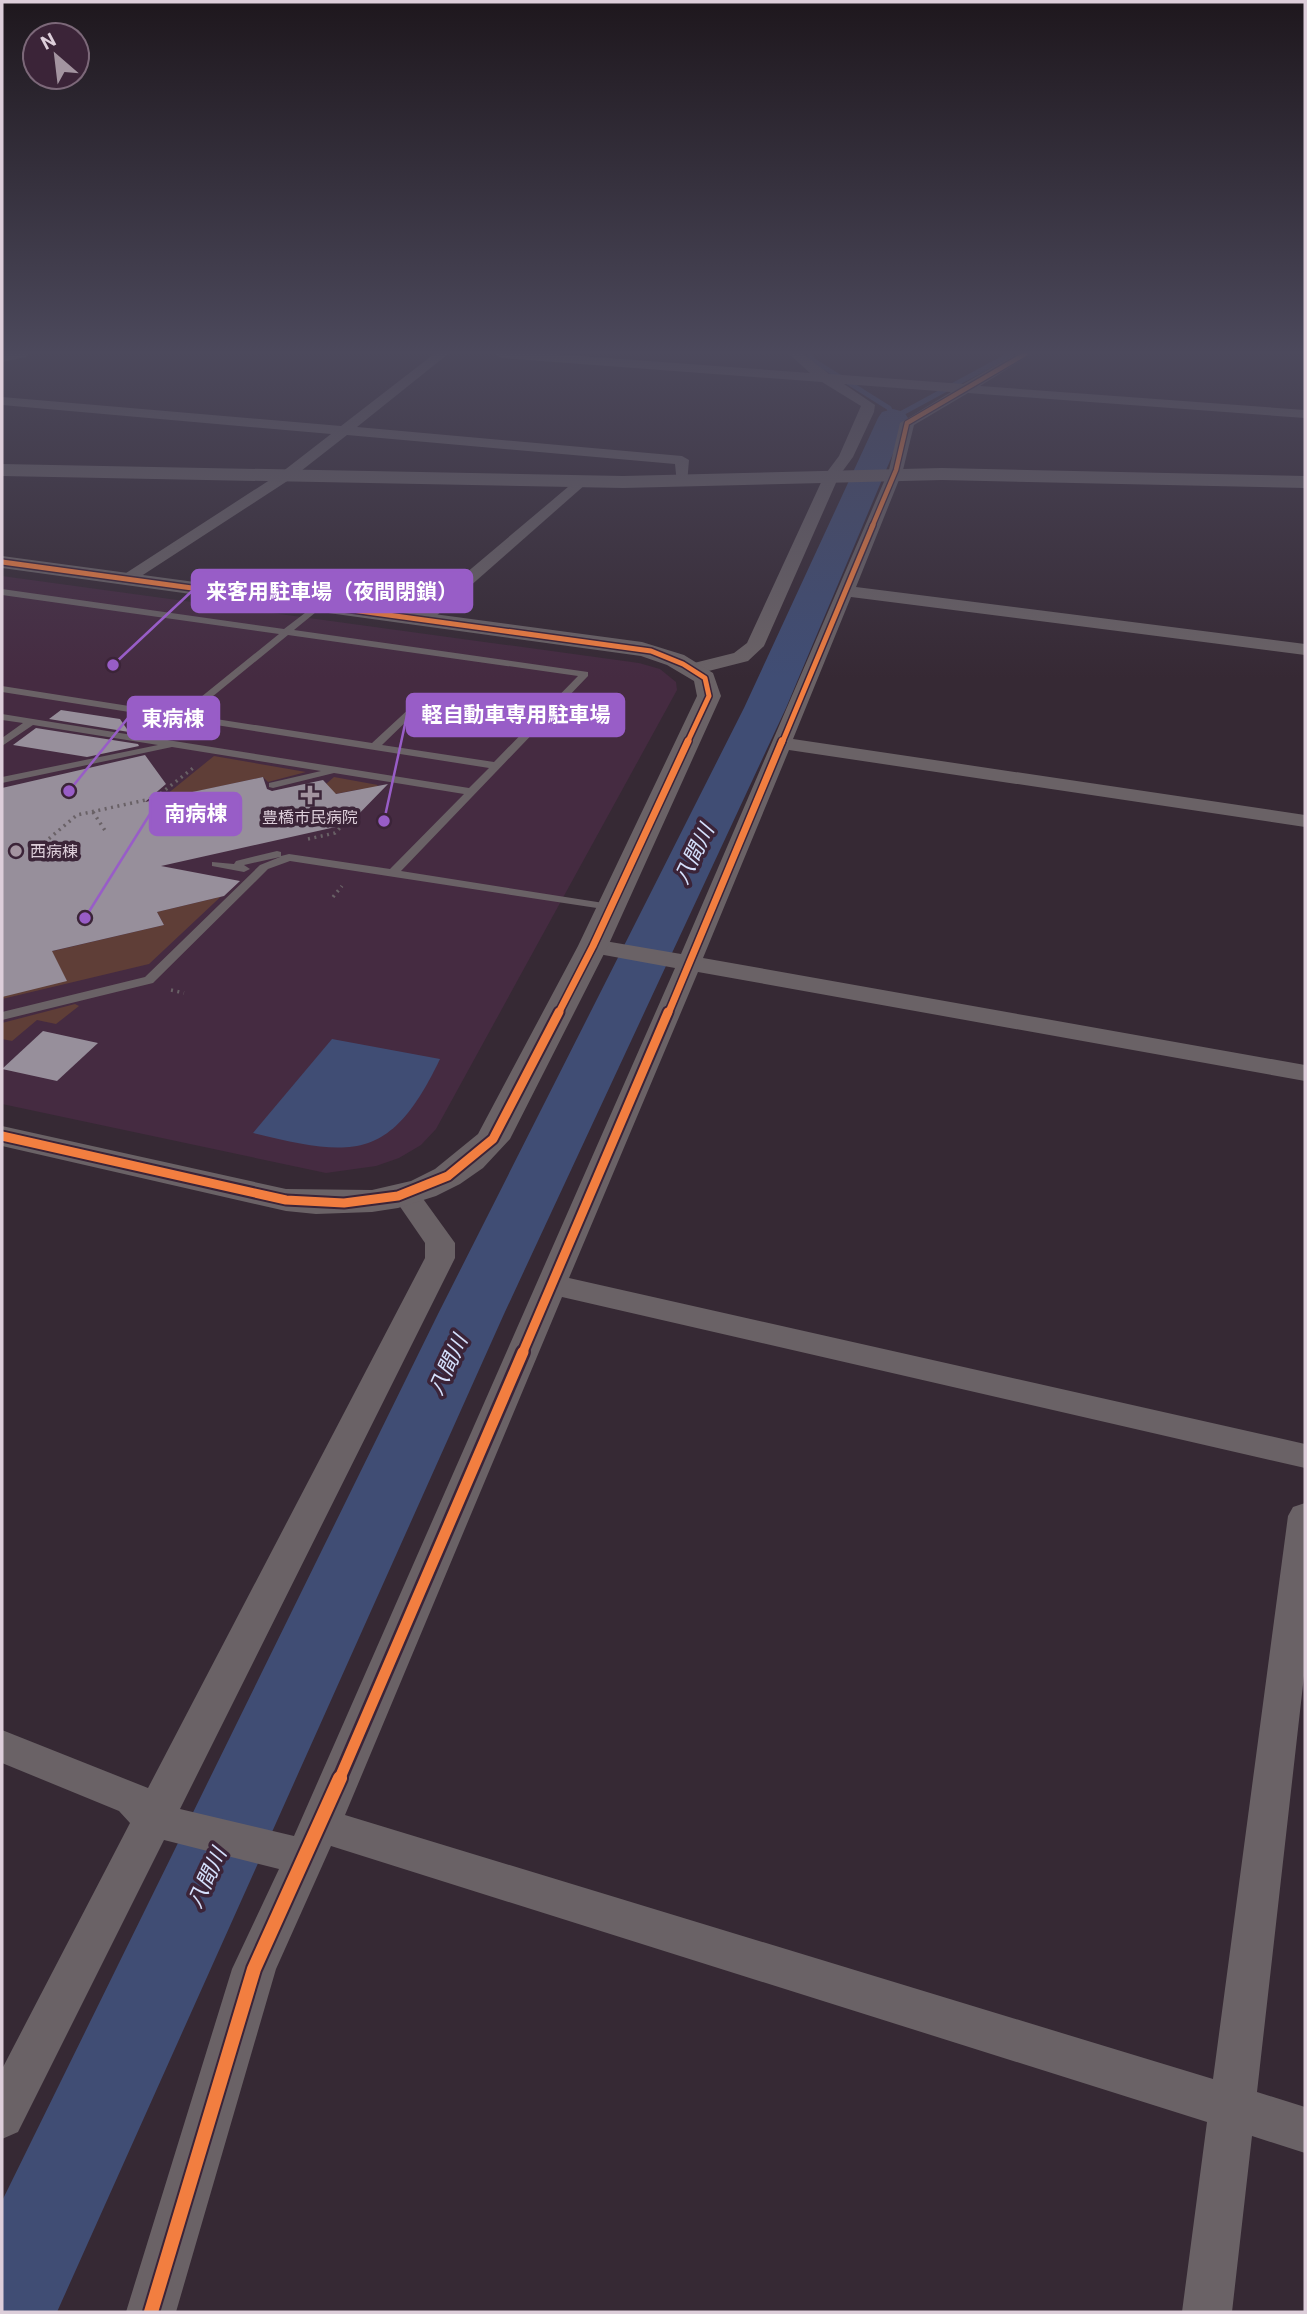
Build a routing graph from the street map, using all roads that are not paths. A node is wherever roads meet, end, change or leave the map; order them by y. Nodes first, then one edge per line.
1 (303, 462) edge
2 (682, 462) edge
3 (843, 462) edge
4 (897, 462) edge
5 (2, 470) edge
6 (894, 474) junction
7 (287, 475) junction
8 (836, 476) junction
9 (581, 481) junction
10 (682, 481) junction
11 (1305, 482) edge
12 (2, 562) edge
13 (130, 579) junction
14 (845, 591) junction
15 (2, 592) edge
16 (317, 606) junction
17 (421, 620) junction
18 (286, 632) junction
19 (1305, 650) edge
20 (693, 669) junction
21 (2, 689) edge
22 (423, 709) dead end
23 (2, 717) edge
24 (182, 717) junction
25 (32, 721) junction
26 (154, 740) junction
27 (2, 743) edge
28 (779, 743) junction
29 (179, 744) junction
30 (374, 747) junction
31 (497, 766) junction
32 (339, 771) junction
33 (2, 780) edge
34 (273, 785) dead end
35 (472, 792) junction
36 (1305, 821) edge
37 (303, 858) junction
38 (216, 864) dead end
39 (237, 868) junction
40 (260, 872) junction
41 (394, 872) junction
42 (610, 907) junction
43 (602, 948) junction
44 (682, 962) junction
45 (2, 1016) edge
46 (1305, 1073) edge
47 (2, 1136) edge
48 (406, 1195) junction
49 (550, 1284) junction
50 (1305, 1456) edge
51 (1305, 1516) edge
52 (2, 1746) edge
53 (154, 1820) junction
54 (312, 1841) junction
55 (1231, 2106) junction
56 (2, 2116) edge
57 (1305, 2130) edge
58 (151, 2312) edge
59 (1207, 2312) edge

1 - 7 street
2 - 10 street
3 - 8 street
4 - 6 street
5 - 7 street
6 - 8 street
6 - 11 street
6 - 14 street
7 - 9 street
7 - 13 street
8 - 10 street
8 - 20 street
9 - 10 street
9 - 17 street
12 - 13 street
13 - 16 street
14 - 19 street
14 - 28 street
15 - 18 lane
16 - 17 street
16 - 18 lane
17 - 20 street
18 - 24 lane
18 - 31 lane
20 - 42 street
21 - 24 lane
22 - 30 lane
23 - 25 lane
24 - 26 lane
24 - 30 lane
25 - 26 lane
25 - 27 lane
26 - 29 lane
28 - 36 street
28 - 44 street
29 - 32 lane
29 - 33 lane
30 - 31 lane
31 - 35 lane
32 - 34 lane
32 - 35 lane
35 - 41 lane
37 - 39 lane
37 - 40 lane
37 - 41 lane
38 - 39 lane
39 - 40 lane
40 - 45 lane
41 - 42 lane
42 - 43 street
43 - 44 street
43 - 48 street
44 - 46 street
44 - 49 street
47 - 48 street
48 - 53 street
49 - 50 street
49 - 54 street
51 - 55 street
52 - 53 street
53 - 54 street
53 - 56 street
54 - 55 street
54 - 58 street
55 - 57 street
55 - 59 street

